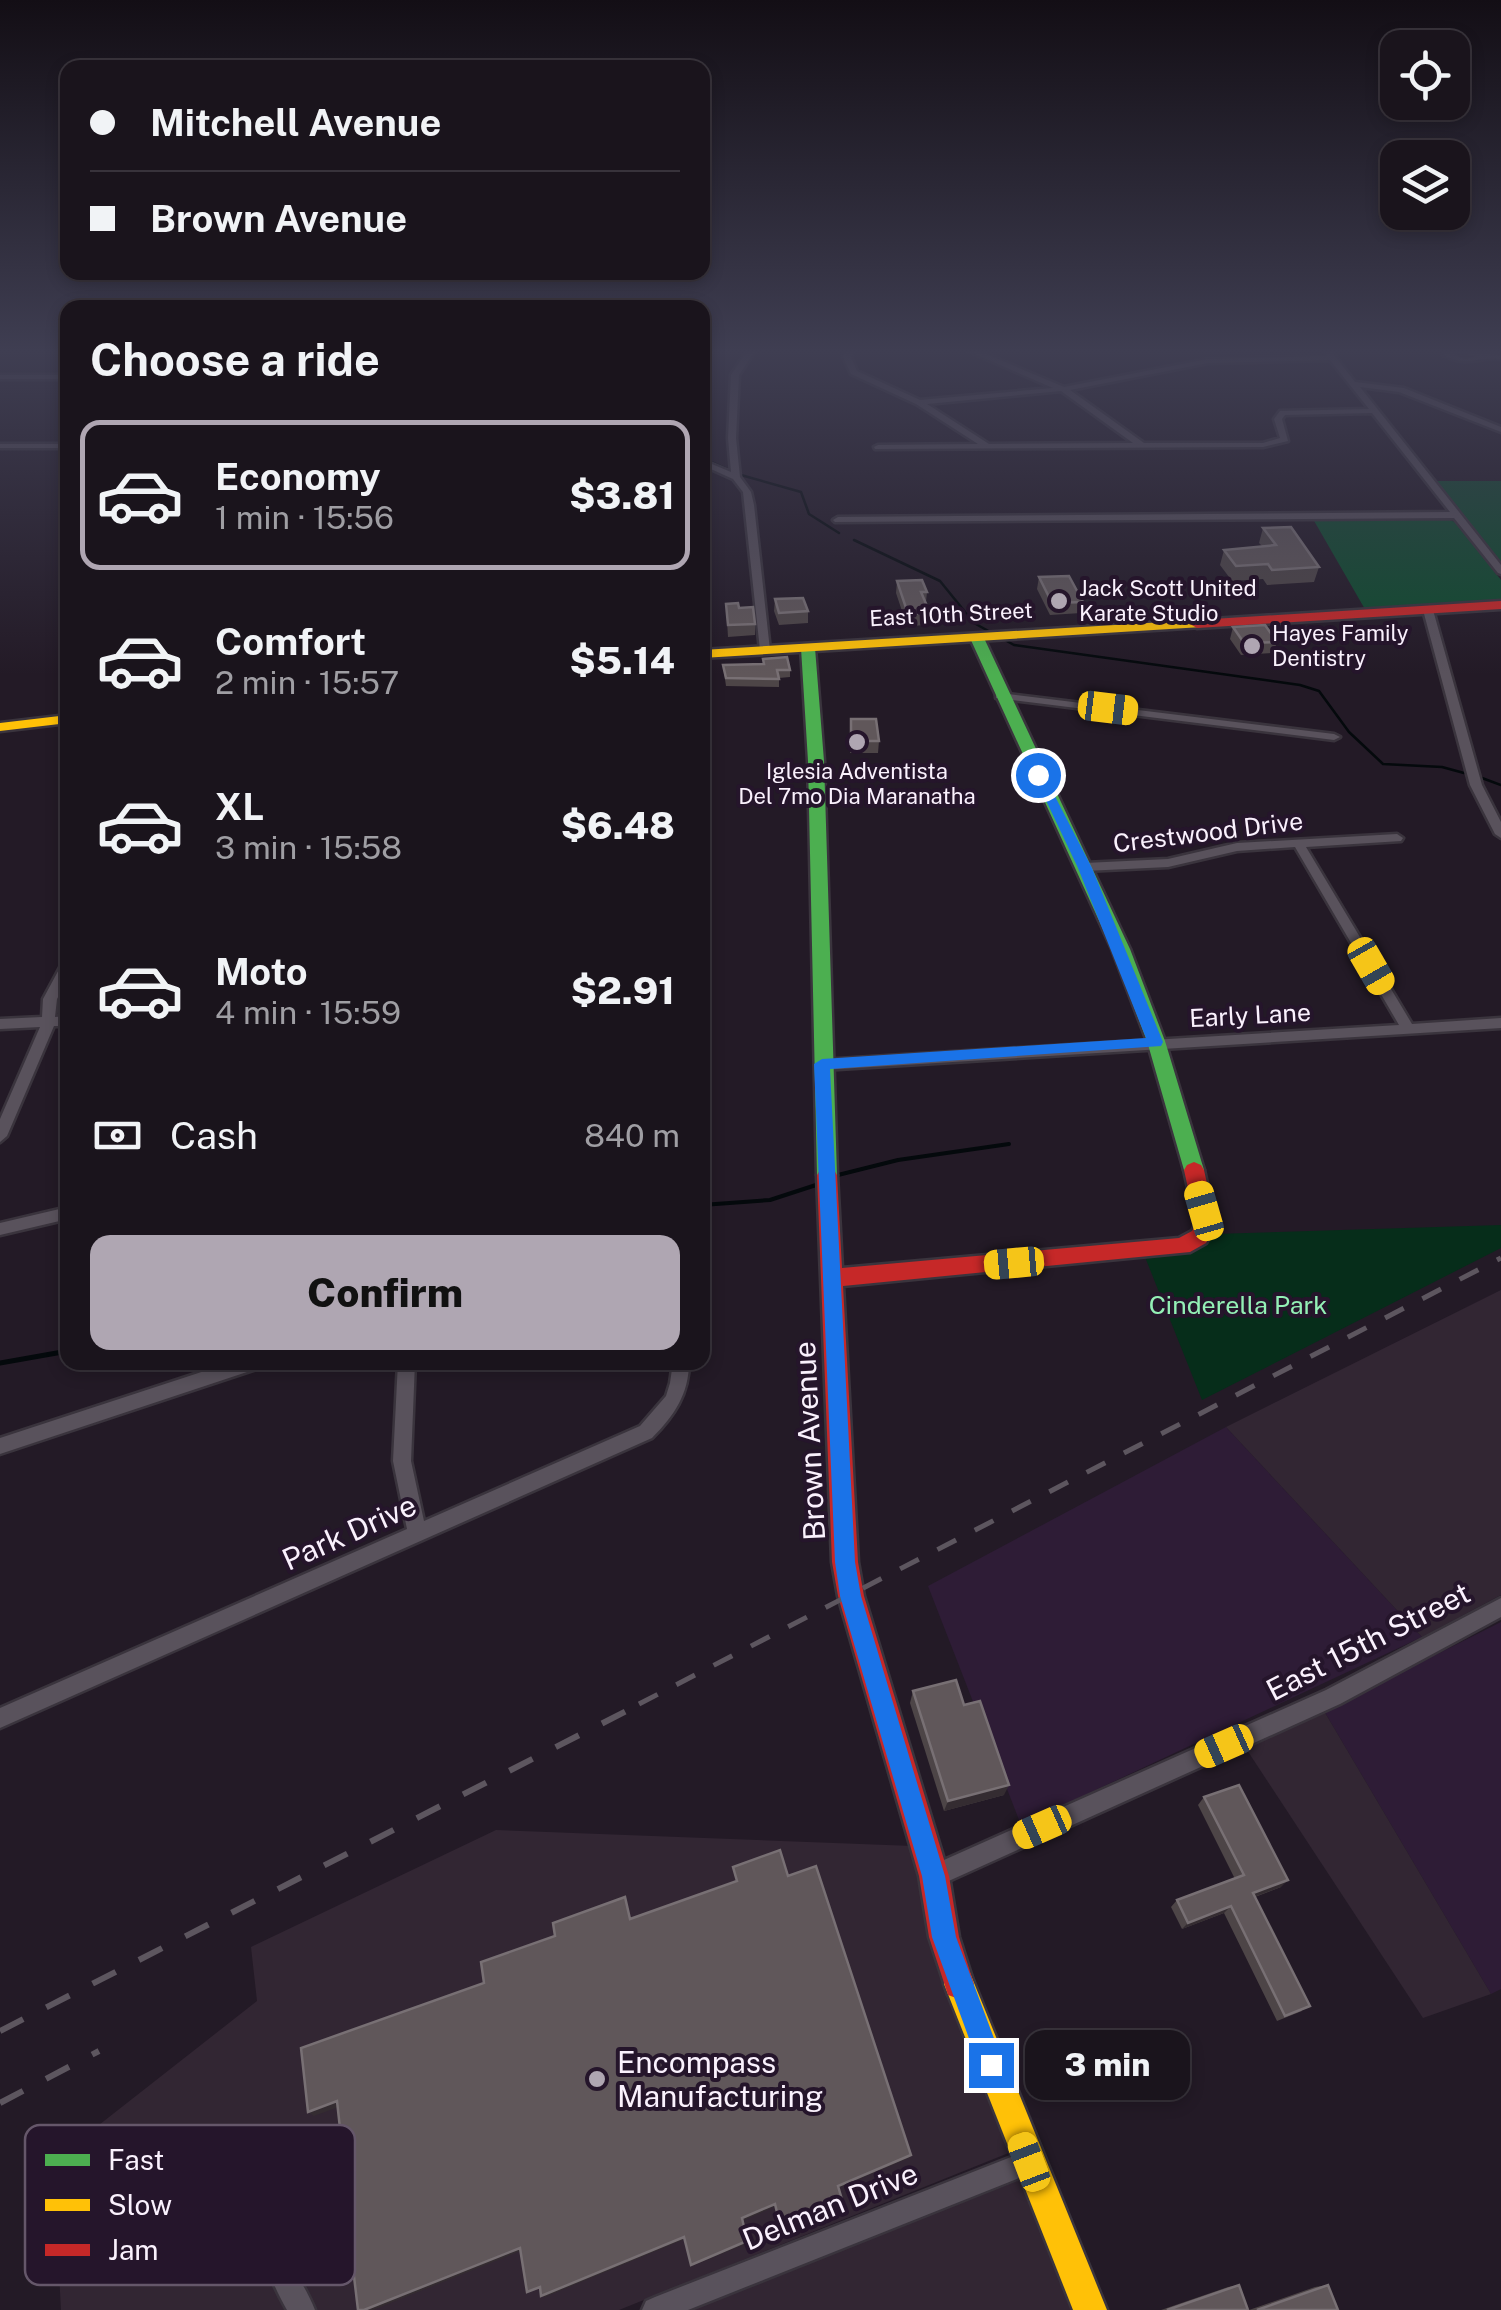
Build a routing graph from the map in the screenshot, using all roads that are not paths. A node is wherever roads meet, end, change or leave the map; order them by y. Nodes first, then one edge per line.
1 (734, 459) edge
2 (1412, 459) edge
3 (710, 466) edge
4 (736, 477) junction
5 (1456, 515) junction
6 (838, 520) dead end
7 (1501, 571) edge
8 (1501, 605) edge
9 (1428, 610) junction
10 (977, 638) junction
11 (808, 648) junction
12 (765, 650) junction
13 (710, 653) edge
14 (1000, 696) junction
15 (60, 720) edge
16 (0, 727) edge
17 (1334, 737) dead end
18 (1499, 828) edge
19 (1397, 838) dead end
20 (1298, 843) junction
21 (1085, 868) junction
22 (60, 981) edge
23 (60, 1022) edge
24 (1501, 1023) edge
25 (0, 1024) edge
26 (48, 1024) junction
27 (1408, 1028) junction
28 (1155, 1042) junction
29 (822, 1064) junction
30 (0, 1136) edge
31 (60, 1216) edge
32 (0, 1230) edge
33 (832, 1278) junction
34 (232, 1370) edge
35 (407, 1370) edge
36 (680, 1370) edge
37 (0, 1446) edge
38 (417, 1534) junction
39 (1501, 1607) edge
40 (0, 1718) edge
41 (934, 1876) junction
42 (1029, 2162) junction
43 (286, 2285) edge
44 (302, 2310) edge
45 (655, 2310) edge
46 (1090, 2310) edge

1 - 4 street
2 - 5 street
3 - 4 street
4 - 12 street
5 - 6 street
5 - 7 street
8 - 9 street, East 10th Street
9 - 10 street, East 10th Street
9 - 18 street
10 - 11 street, East 10th Street
10 - 14 street
11 - 12 street, East 10th Street
11 - 29 street, Brown Avenue
12 - 13 street, East 10th Street
14 - 17 street
14 - 21 street
15 - 16 street
19 - 20 street, Crestwood Drive
20 - 21 street, Crestwood Drive
20 - 27 street
21 - 28 street
22 - 26 street
23 - 26 street
24 - 27 street, Early Lane
25 - 26 street
26 - 30 street
27 - 28 street, Early Lane
28 - 29 street, Early Lane
28 - 33 street
29 - 33 street, Brown Avenue
31 - 32 street
33 - 41 street, Brown Avenue
34 - 37 street
35 - 38 street
36 - 38 street, Park Drive
38 - 40 street, Park Drive
39 - 41 street, East 15th Street
41 - 42 street, Brown Avenue
42 - 45 street, Delman Drive
42 - 46 street, Brown Avenue
43 - 44 street

